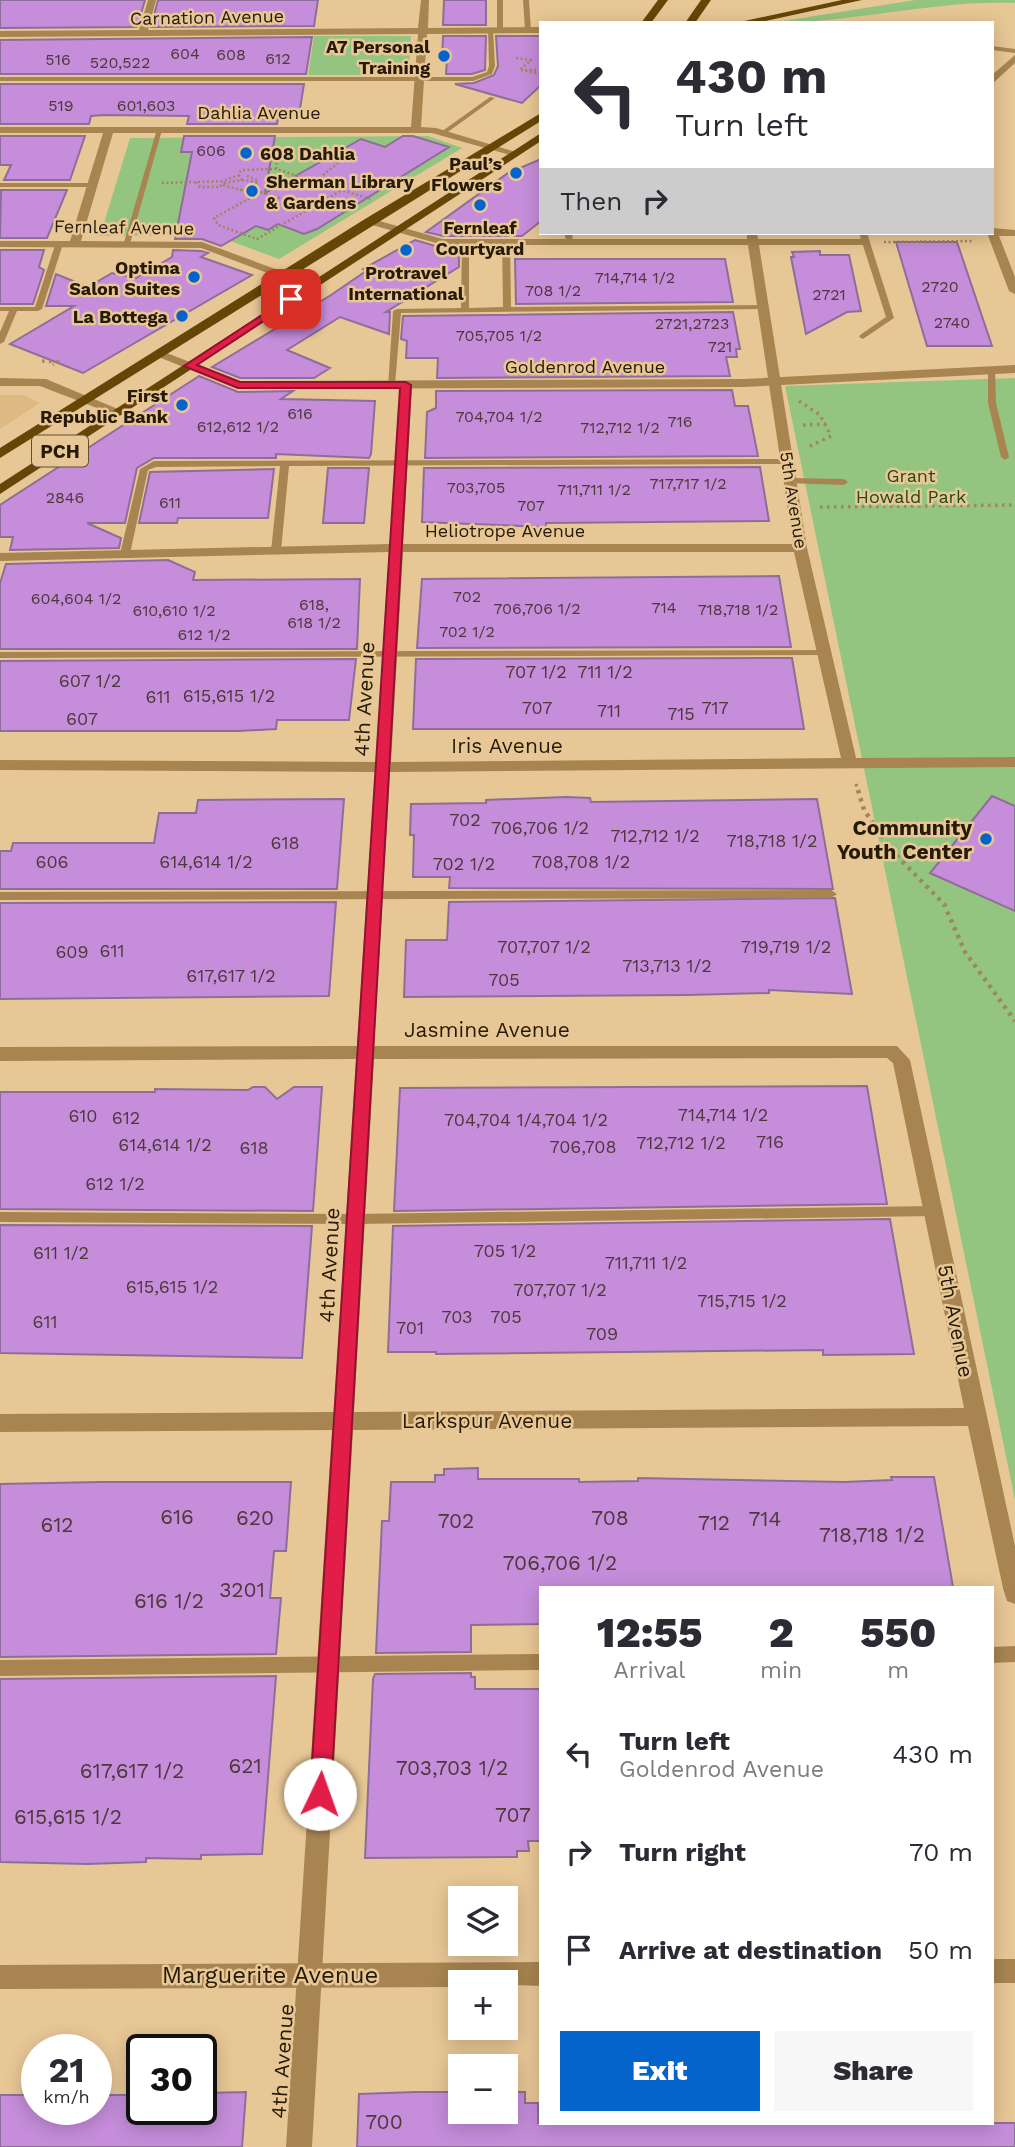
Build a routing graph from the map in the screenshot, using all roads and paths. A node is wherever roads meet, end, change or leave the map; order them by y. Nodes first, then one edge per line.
1 (152, 0) edge
2 (425, 0) edge
3 (500, 0) edge
4 (526, 0) edge
5 (663, 0) edge
6 (706, 0) edge
7 (857, 0) edge
8 (647, 21) edge
9 (691, 21) edge
10 (750, 21) edge
11 (495, 30) junction
12 (528, 30) junction
13 (539, 30) edge
14 (422, 31) junction
15 (0, 34) edge
16 (142, 34) junction
17 (994, 48) edge
18 (1015, 51) edge
19 (516, 58) dead end
20 (1015, 58) edge
21 (525, 70) junction
22 (537, 70) dead end
23 (539, 74) edge
24 (419, 77) junction
25 (0, 79) edge
26 (994, 79) edge
27 (492, 98) dead end
28 (539, 117) edge
29 (0, 130) edge
30 (109, 130) junction
31 (159, 130) junction
32 (416, 130) junction
33 (443, 133) junction
34 (539, 137) edge
35 (278, 144) dead end
36 (490, 146) junction
37 (514, 153) junction
38 (339, 162) dead end
39 (276, 169) junction
40 (250, 170) junction
41 (243, 177) junction
42 (315, 181) junction
43 (196, 182) junction
44 (257, 182) junction
45 (223, 183) junction
46 (236, 183) junction
47 (248, 183) junction
48 (144, 184) junction
49 (0, 185) edge
50 (92, 185) junction
51 (241, 188) junction
52 (252, 189) junction
53 (343, 190) junction
54 (261, 192) junction
55 (376, 201) dead end
56 (312, 209) junction
57 (369, 221) junction
58 (396, 229) junction
59 (1015, 233) edge
60 (994, 235) edge
61 (569, 237) edge
62 (752, 237) edge
63 (864, 238) edge
64 (466, 242) junction
65 (506, 242) junction
66 (0, 244) edge
67 (59, 244) junction
68 (75, 244) junction
69 (127, 244) junction
70 (285, 276) junction
71 (1015, 291) edge
72 (764, 307) junction
73 (0, 309) edge
74 (14, 309) junction
75 (465, 310) junction
76 (508, 310) junction
77 (863, 337) dead end
78 (0, 342) edge
79 (160, 354) junction
80 (189, 366) junction
81 (991, 369) junction
82 (1015, 369) edge
83 (0, 382) edge
84 (777, 382) junction
85 (398, 385) junction
86 (87, 400) junction
87 (798, 401) dead end
88 (119, 412) junction
89 (827, 424) junction
90 (803, 425) dead end
91 (808, 447) dead end
92 (0, 454) edge
93 (1005, 457) dead end
94 (400, 462) junction
95 (787, 462) junction
96 (285, 463) junction
97 (789, 481) junction
98 (844, 482) dead end
99 (0, 490) edge
100 (1015, 505) edge
101 (820, 507) dead end
102 (395, 548) junction
103 (800, 548) junction
104 (276, 551) junction
105 (125, 554) junction
106 (0, 557) edge
107 (823, 653) junction
108 (0, 655) edge
109 (389, 655) junction
110 (1015, 762) edge
111 (0, 765) edge
112 (850, 765) junction
113 (383, 767) junction
114 (831, 894) dead end
115 (374, 895) junction
116 (0, 896) edge
117 (1015, 1021) edge
118 (891, 1051) joint
119 (365, 1052) junction
120 (0, 1054) edge
121 (935, 1211) junction
122 (0, 1217) edge
123 (355, 1219) junction
124 (974, 1417) junction
125 (342, 1421) junction
126 (0, 1423) edge
127 (1014, 1591) edge
128 (1015, 1654) edge
129 (994, 1655) edge
130 (539, 1662) edge
131 (328, 1665) junction
132 (0, 1668) edge
133 (1015, 1971) edge
134 (994, 1972) edge
135 (539, 1974) edge
136 (310, 1975) junction
137 (0, 1977) edge
138 (299, 2147) edge

1 - 16 street
2 - 14 street
3 - 11 lane
4 - 12 lane
5 - 8 highway
6 - 9 highway
7 - 10 highway
11 - 12 street, Carnation Avenue
11 - 14 street, Carnation Avenue
11 - 24 lane
12 - 13 street, Carnation Avenue
14 - 16 street, Carnation Avenue
14 - 24 street
15 - 16 street, Carnation Avenue
17 - 18 lane
19 - 21 path
20 - 26 street
21 - 22 path
21 - 23 path
24 - 25 lane
24 - 32 street
27 - 33 lane
28 - 36 highway, PCH
29 - 30 street, Dahlia Avenue
30 - 31 street, Dahlia Avenue
30 - 50 street
31 - 32 street, Dahlia Avenue
31 - 48 lane
32 - 33 street, Dahlia Avenue
33 - 36 street, Dahlia Avenue
34 - 37 highway, PCH
35 - 39 path
36 - 37 street, Dahlia Avenue
36 - 57 highway, PCH
37 - 58 highway, PCH
38 - 42 path
39 - 40 path
39 - 42 path
40 - 41 path
40 - 41 path
41 - 44 path
41 - 45 path
41 - 46 path
41 - 47 path
42 - 53 path
43 - 45 path
43 - 45 path
43 - 48 path
44 - 47 path
44 - 52 path
45 - 46 path
45 - 51 path
46 - 51 path
47 - 51 path
48 - 69 lane
49 - 50 lane
50 - 68 street
51 - 52 path
52 - 54 path
53 - 55 path
53 - 56 path
54 - 56 path
54 - 56 path
57 - 58 street
57 - 70 highway, PCH
58 - 64 street
58 - 80 highway, PCH
59 - 60 street
60 - 63 path
60 - 71 street
61 - 62 street
61 - 65 street
62 - 63 street
62 - 72 street, 5th Avenue
63 - 77 lane
64 - 65 street
64 - 75 lane
65 - 76 lane
66 - 67 street, Fernleaf Avenue
67 - 68 street, Fernleaf Avenue
67 - 74 lane
68 - 69 street, Fernleaf Avenue
69 - 70 street, Fernleaf Avenue
70 - 79 highway, PCH
72 - 76 lane
72 - 84 street, 5th Avenue
73 - 74 lane
74 - 78 lane
75 - 76 lane
75 - 85 lane
79 - 80 street, Goldenrod Avenue
79 - 86 highway, PCH
80 - 85 street, Goldenrod Avenue
80 - 88 highway, PCH
81 - 82 street, Goldenrod Avenue
81 - 84 street, Goldenrod Avenue
81 - 93 lane
83 - 86 street
84 - 85 street, Goldenrod Avenue
84 - 95 street, 5th Avenue
85 - 94 street, 4th Avenue
86 - 88 street
86 - 92 highway, PCH
87 - 89 path
88 - 99 highway, PCH
89 - 90 path
89 - 91 path
94 - 95 lane
94 - 96 lane
94 - 102 street, 4th Avenue
95 - 97 street, 5th Avenue
96 - 104 lane
96 - 105 lane
97 - 98 lane
97 - 103 street, 5th Avenue
100 - 101 path
102 - 103 street, Heliotrope Avenue
102 - 104 street, Heliotrope Avenue
102 - 109 street, 4th Avenue
103 - 107 street, 5th Avenue
104 - 105 street, Heliotrope Avenue
105 - 106 street, Heliotrope Avenue
107 - 109 lane
107 - 112 street, 5th Avenue
108 - 109 lane
109 - 113 street, 4th Avenue
110 - 112 street, Iris Avenue
111 - 113 street, Iris Avenue
112 - 113 street, Iris Avenue
112 - 117 path
113 - 115 street, 4th Avenue
114 - 115 lane
115 - 116 lane
115 - 119 street, 4th Avenue
118 - 119 street, Jasmine Avenue
118 - 121 street, 5th Avenue
119 - 120 street, Jasmine Avenue
119 - 123 street, 4th Avenue
121 - 123 lane
121 - 124 street, 5th Avenue
122 - 123 lane
123 - 125 street, 4th Avenue
124 - 125 street, Larkspur Avenue
124 - 127 street, 5th Avenue
125 - 126 street, Larkspur Avenue
125 - 131 street, 4th Avenue
128 - 129 lane
130 - 131 lane
131 - 132 lane
131 - 136 street, 4th Avenue
133 - 134 street
135 - 136 street, Marguerite Avenue
136 - 137 street, Marguerite Avenue
136 - 138 street, 4th Avenue

